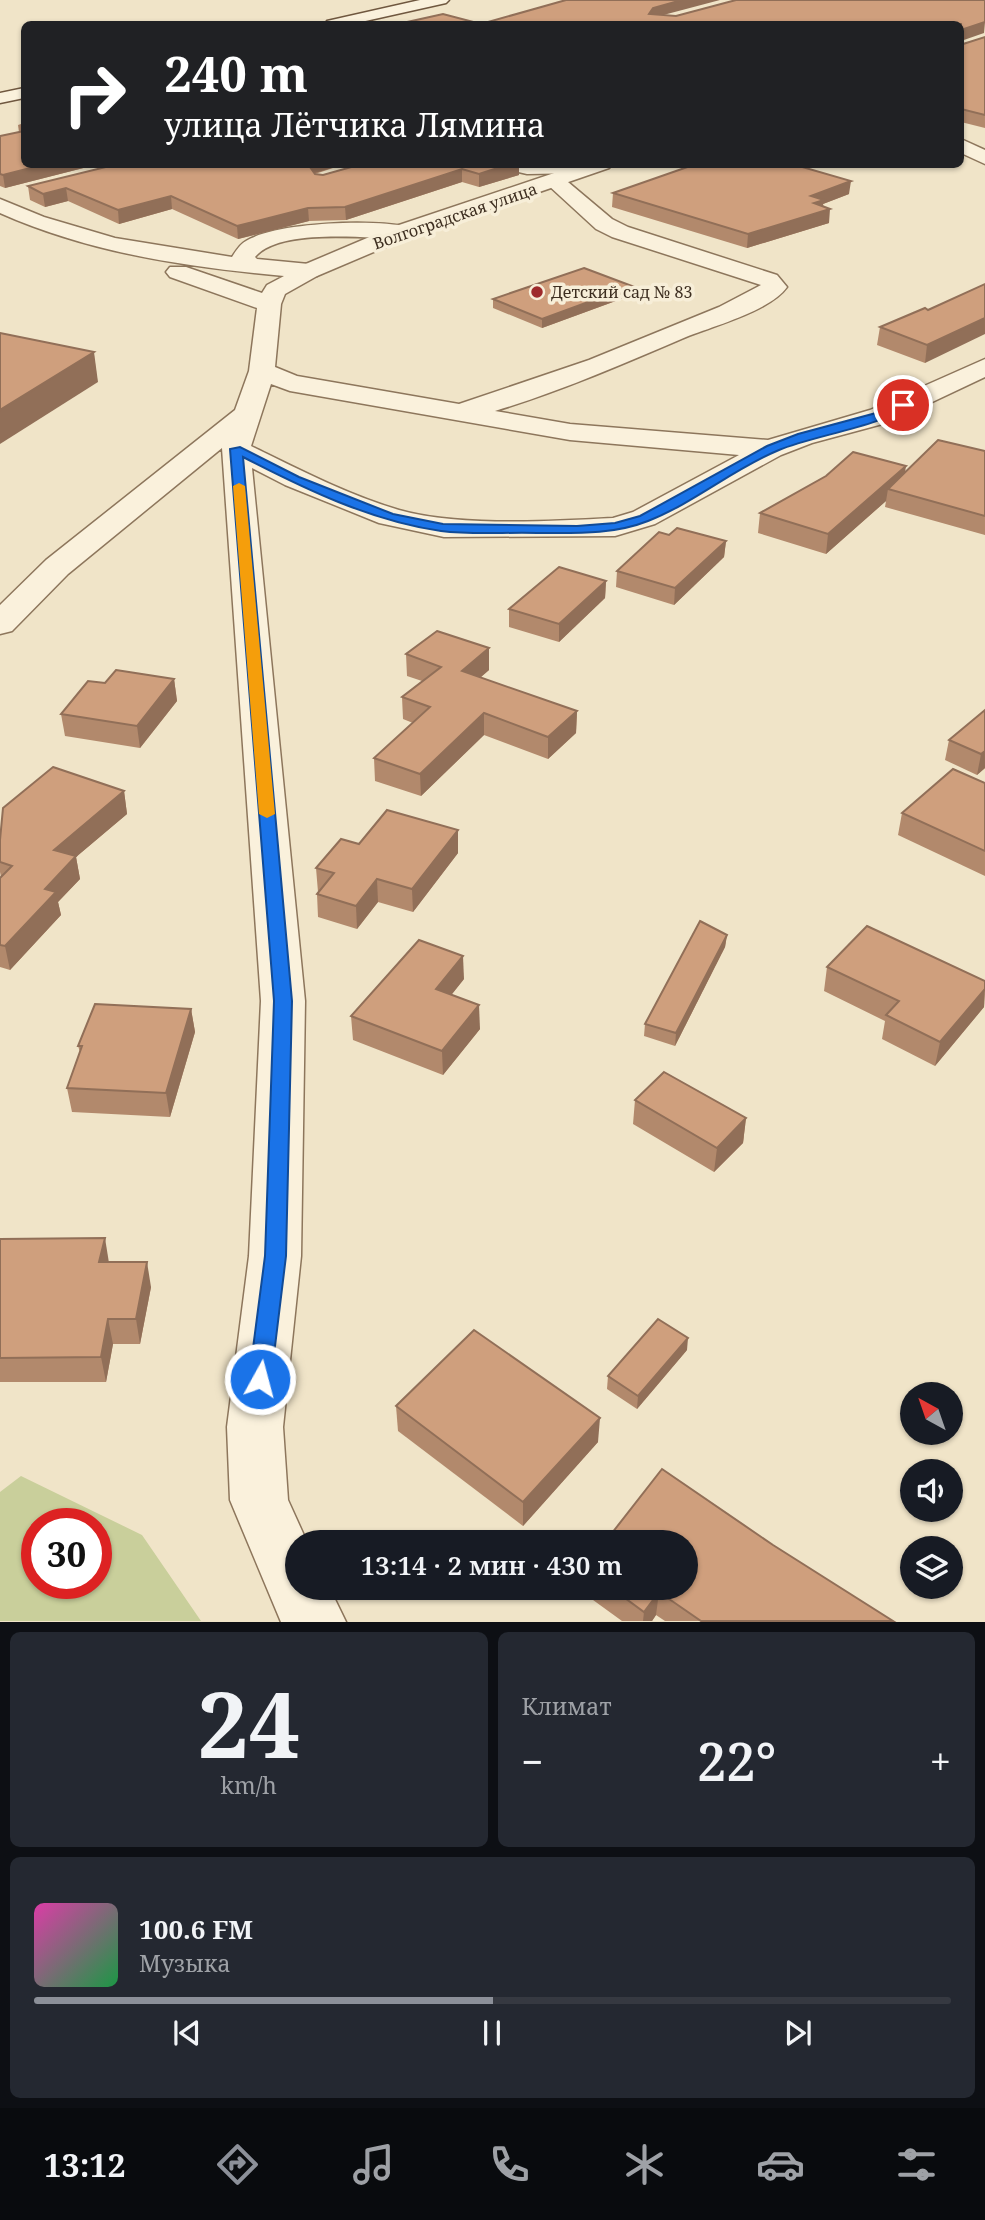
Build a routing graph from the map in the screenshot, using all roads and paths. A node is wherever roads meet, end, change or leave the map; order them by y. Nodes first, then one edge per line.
1 (441, 0) edge
2 (346, 21) edge
3 (21, 94) edge
4 (0, 98) edge
5 (964, 147) edge
6 (985, 158) edge
7 (554, 168) edge
8 (574, 168) edge
9 (592, 168) edge
10 (555, 181) junction
11 (26, 192) edge
12 (0, 198) edge
13 (0, 205) edge
14 (401, 232) junction
15 (121, 248) junction
16 (250, 266) junction
17 (309, 271) junction
18 (269, 304) junction
19 (985, 367) edge
20 (262, 371) junction
21 (461, 412) junction
22 (240, 433) junction
23 (771, 449) junction
24 (0, 624) edge
25 (315, 1622) edge

1 - 2 street
3 - 4 street
5 - 6 street
7 - 8 street
9 - 10 street, Волгоградская улица
10 - 14 street, Волгоградская улица
10 - 21 street
11 - 12 street
13 - 15 street
14 - 16 street
14 - 17 street, Волгоградская улица
15 - 16 street
15 - 18 street
16 - 17 street
17 - 18 street, Волгоградская улица
18 - 20 street
19 - 23 street
20 - 21 street
20 - 22 street
21 - 23 street
22 - 23 street
22 - 24 street
22 - 25 street

